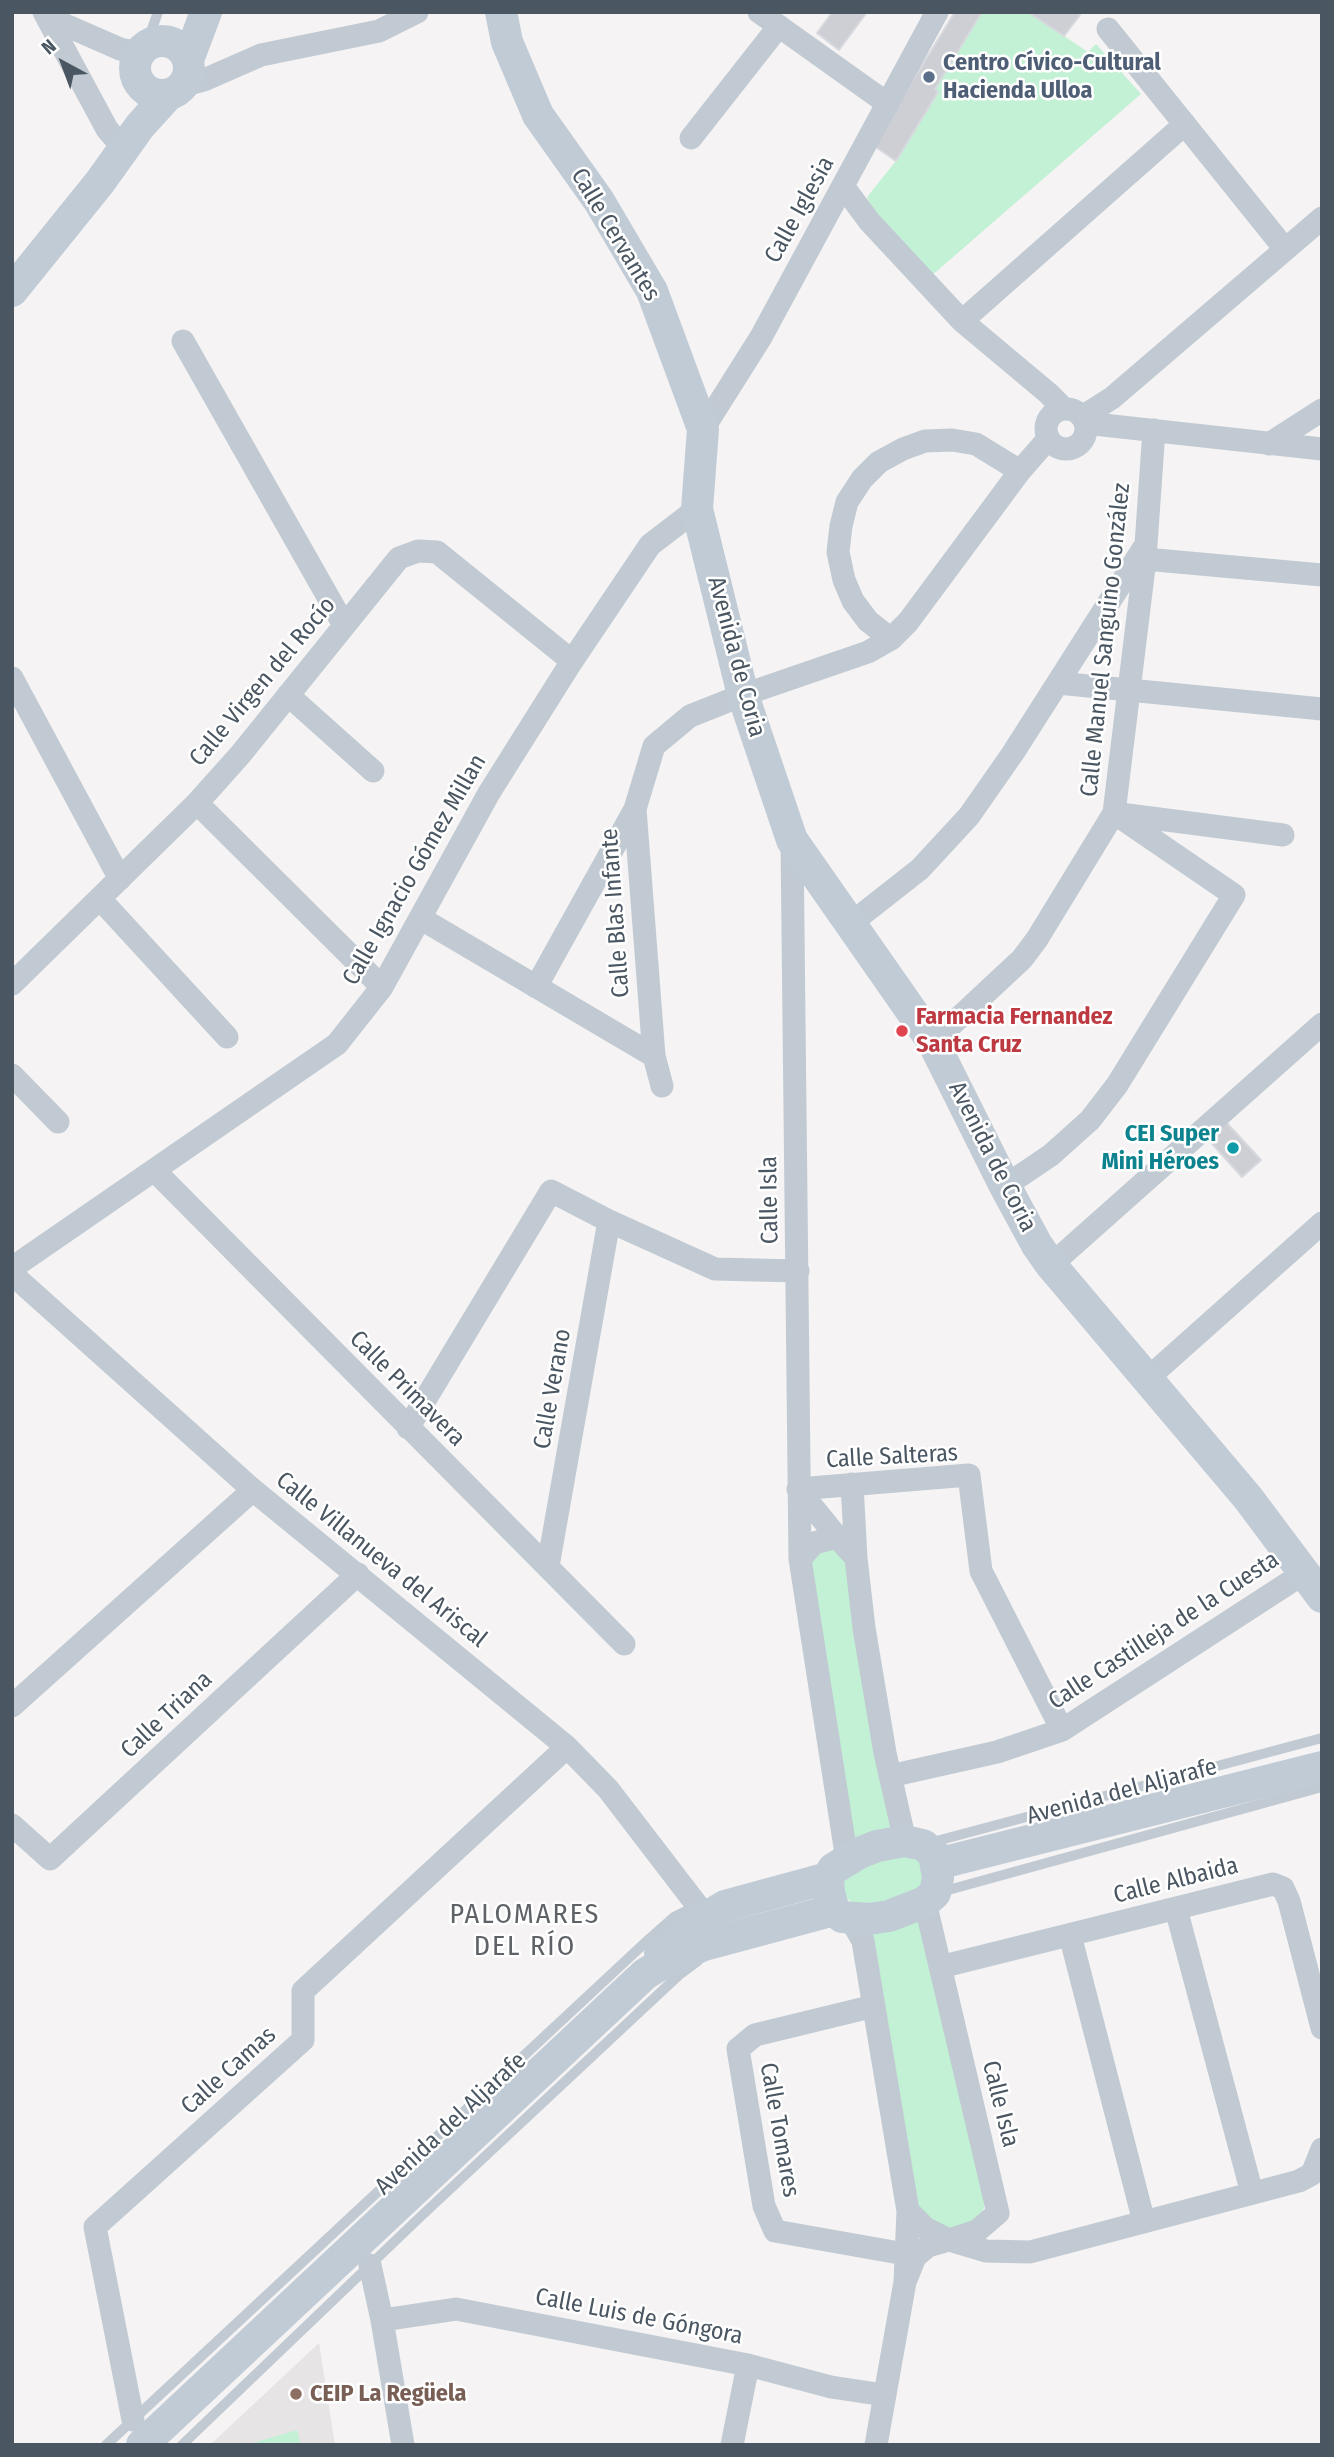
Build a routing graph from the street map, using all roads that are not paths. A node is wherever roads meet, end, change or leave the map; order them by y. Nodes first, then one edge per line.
1 (158, 12) edge
2 (205, 12) edge
3 (417, 12) edge
4 (501, 12) edge
5 (759, 12) edge
6 (937, 12) edge
7 (45, 15) edge
8 (779, 26) junction
9 (1108, 29) dead end
10 (162, 66) junction
11 (888, 104) junction
12 (1185, 124) junction
13 (132, 137) junction
14 (691, 138) dead end
15 (843, 186) junction
16 (1322, 218) edge
17 (1285, 249) junction
18 (12, 291) edge
19 (962, 321) junction
20 (183, 341) dead end
21 (1322, 410) edge
22 (1077, 416) junction
23 (703, 429) junction
24 (1154, 430) junction
25 (1048, 439) junction
26 (1269, 444) junction
27 (1322, 449) edge
28 (1020, 471) junction
29 (697, 509) junction
30 (1146, 552) junction
31 (1322, 575) edge
32 (344, 625) junction
33 (891, 639) junction
34 (572, 661) junction
35 (12, 678) edge
36 (1058, 683) junction
37 (1129, 690) junction
38 (288, 695) junction
39 (743, 695) junction
40 (1322, 709) edge
41 (373, 771) dead end
42 (197, 803) junction
43 (635, 809) junction
44 (1114, 813) junction
45 (1283, 835) dead end
46 (792, 840) junction
47 (120, 879) junction
48 (100, 899) junction
49 (420, 918) junction
50 (850, 925) junction
51 (12, 984) edge
52 (382, 987) junction
53 (536, 987) junction
54 (1322, 1024) edge
55 (227, 1037) dead end
56 (933, 1042) junction
57 (654, 1056) junction
58 (12, 1075) edge
59 (662, 1086) dead end
60 (58, 1122) dead end
61 (155, 1171) junction
62 (1005, 1186) junction
63 (609, 1221) junction
64 (1322, 1223) edge
65 (1051, 1265) junction
66 (12, 1268) edge
67 (798, 1271) junction
68 (12, 1274) edge
69 (1147, 1380) junction
70 (408, 1428) junction
71 (852, 1485) junction
72 (798, 1489) junction
73 (253, 1490) junction
74 (837, 1537) junction
75 (856, 1558) junction
76 (800, 1559) junction
77 (548, 1566) junction
78 (358, 1574) junction
79 (1313, 1585) edge
80 (624, 1644) dead end
81 (12, 1706) edge
82 (1062, 1730) junction
83 (1322, 1738) edge
84 (567, 1747) junction
85 (1322, 1767) edge
86 (890, 1776) junction
87 (1322, 1787) edge
88 (12, 1825) edge
89 (836, 1869) junction
90 (925, 1869) junction
91 (697, 1905) junction
92 (1176, 1909) junction
93 (842, 1915) junction
94 (1070, 1935) junction
95 (940, 1967) junction
96 (645, 1975) junction
97 (1319, 2005) edge
98 (874, 2006) junction
99 (1322, 2028) edge
100 (1322, 2149) edge
101 (1252, 2193) junction
102 (908, 2211) junction
103 (998, 2213) junction
104 (1143, 2222) junction
105 (949, 2240) junction
106 (1030, 2252) junction
107 (905, 2254) junction
108 (370, 2265) junction
109 (905, 2282) junction
110 (382, 2320) junction
111 (748, 2365) junction
112 (884, 2395) junction
113 (138, 2432) edge
114 (106, 2445) edge
115 (182, 2445) edge
116 (403, 2445) edge
117 (732, 2445) edge
118 (876, 2445) edge

1 - 10 lane
2 - 10 main road
3 - 10 street
4 - 23 main road, Calle Cervantes
5 - 8 street
6 - 11 street, Calle Iglesia
7 - 10 street
7 - 13 street
8 - 11 street
8 - 14 street
9 - 12 street
10 - 13 main road
11 - 15 street, Calle Iglesia
12 - 17 street
12 - 19 street
13 - 18 main road
15 - 19 street
15 - 23 street, Calle Iglesia
16 - 17 street
17 - 22 street
19 - 22 street
20 - 32 street
21 - 26 street
22 - 24 street
22 - 25 street
22 - 25 street
23 - 29 main road, Calle Cervantes
24 - 26 street
24 - 30 street, Calle Manuel Sanguino González
25 - 28 street
26 - 27 street
28 - 33 street
28 - 33 street
29 - 34 street, Calle Ignacio Gómez Millan
29 - 39 main road, Avenida de Coria
30 - 31 street
30 - 36 street
30 - 37 street, Calle Manuel Sanguino González
32 - 34 street, Calle Virgen del Rocío
32 - 38 street, Calle Virgen del Rocío
33 - 39 street, Calle Blas Infante
34 - 49 street, Calle Ignacio Gómez Millan
35 - 47 street
36 - 37 street
36 - 50 street
37 - 40 street
37 - 44 street, Calle Manuel Sanguino González
38 - 41 street
38 - 42 street, Calle Virgen del Rocío
39 - 43 street, Calle Blas Infante
39 - 46 main road, Avenida de Coria
42 - 47 street, Calle Virgen del Rocío
42 - 52 street
43 - 53 street
43 - 57 street, Calle Blas Infante
44 - 45 street
44 - 56 street, Calle Manuel Sanguino González
44 - 62 street
46 - 50 main road, Avenida de Coria
46 - 67 street, Calle Isla
47 - 48 street, Calle Virgen del Rocío
48 - 51 street, Calle Virgen del Rocío
48 - 55 street
49 - 52 street, Calle Ignacio Gómez Millan
49 - 53 street, Calle Blas Infante
50 - 56 main road, Avenida de Coria
52 - 61 street, Calle Ignacio Gómez Millan
53 - 57 street, Calle Blas Infante
54 - 65 street
56 - 62 main road, Avenida de Coria
57 - 59 street, Calle Blas Infante
58 - 60 street
61 - 66 street, Calle Ignacio Gómez Millan
61 - 70 street, Calle Primavera
62 - 65 main road, Avenida de Coria
63 - 67 street
63 - 70 street
63 - 77 street, Calle Verano
64 - 69 street
65 - 69 main road, Avenida de Coria
67 - 72 street, Calle Isla
68 - 73 street, Calle Villanueva del Ariscal
69 - 79 main road, Avenida de Coria
70 - 77 street, Calle Primavera
71 - 72 street, Calle Salteras
71 - 75 street, Calle Isla
71 - 82 street, Calle Salteras
72 - 74 street
72 - 76 street, Calle Isla
73 - 78 street, Calle Villanueva del Ariscal
73 - 81 street
74 - 75 street
74 - 76 street
75 - 86 street, Calle Isla
76 - 89 street, Calle Isla
77 - 80 street, Calle Primavera
78 - 84 street, Calle Villanueva del Ariscal
78 - 88 street, Calle Triana
79 - 82 street, Calle Castilleja de la Cuesta
82 - 86 street, Calle Castilleja de la Cuesta
83 - 90 lane, Avenida del Aljarafe
84 - 91 street, Calle Villanueva del Ariscal
84 - 113 street, Calle Camas
85 - 90 main road, Avenida del Aljarafe
86 - 90 street, Calle Isla
87 - 90 lane, Avenida del Aljarafe
89 - 90 main road, Avenida del Aljarafe
89 - 91 lane, Avenida del Aljarafe
89 - 93 main road
89 - 96 main road, Avenida del Aljarafe
90 - 93 main road, Avenida del Aljarafe
90 - 95 street, Calle Isla
91 - 113 lane, Avenida del Aljarafe
92 - 94 street, Calle Albaida
92 - 97 street, Calle Albaida
92 - 101 street
93 - 96 main road, Avenida del Aljarafe
93 - 98 street
93 - 108 lane, Avenida del Aljarafe
94 - 95 street, Calle Albaida
94 - 104 street
95 - 103 street, Calle Isla
96 - 113 main road, Avenida del Aljarafe
97 - 99 street, Calle Albaida
98 - 102 street
98 - 107 street, Calle Tomares
100 - 101 street
101 - 104 street
102 - 105 street
102 - 107 street
103 - 105 street
103 - 106 street, Calle Isla
104 - 106 street
105 - 106 street
105 - 109 street
107 - 109 street
108 - 110 street
108 - 115 lane, Avenida del Aljarafe
109 - 112 street
110 - 111 street, Calle Luis de Góngora
110 - 116 street
111 - 112 street, Calle Luis de Góngora
111 - 117 street
112 - 118 street
113 - 114 lane, Avenida del Aljarafe

